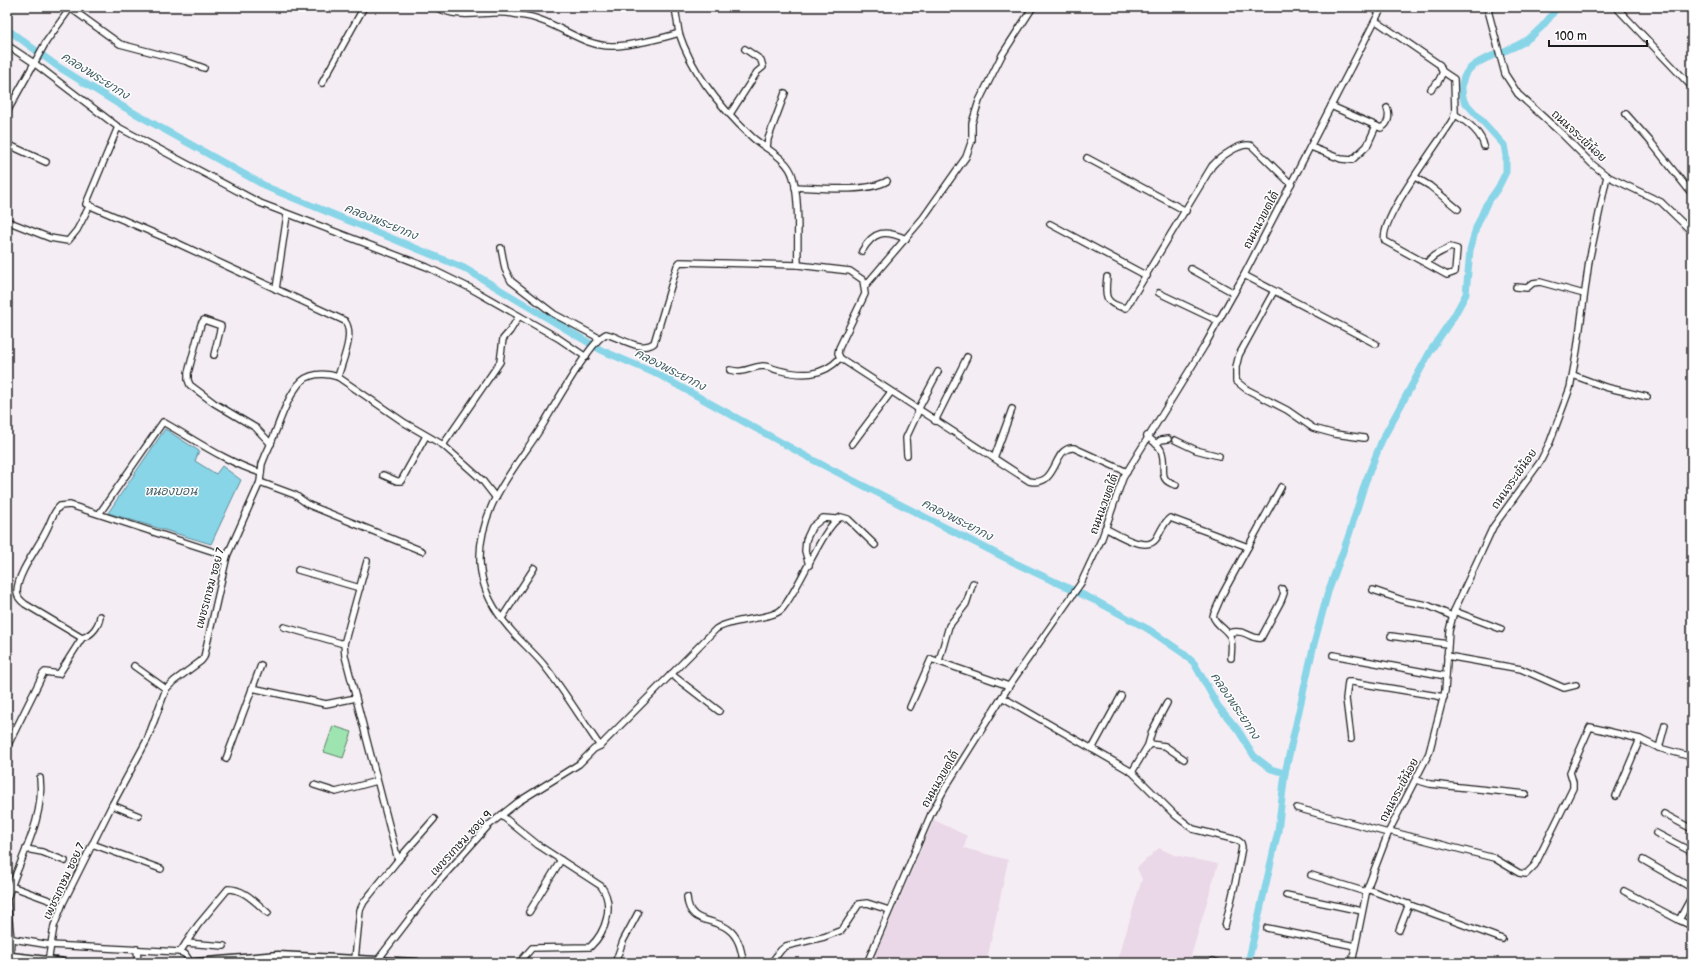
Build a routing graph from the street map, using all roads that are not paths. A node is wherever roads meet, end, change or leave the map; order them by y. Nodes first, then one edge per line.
1 (70, 7) edge
2 (364, 7) edge
3 (436, 7) edge
4 (675, 7) edge
5 (1033, 7) edge
6 (1370, 7) edge
7 (1488, 7) edge
8 (1616, 7) edge
9 (1381, 10) edge
10 (1376, 21) junction
11 (679, 33) junction
12 (7, 45) edge
13 (745, 49) dead end
14 (35, 61) junction
15 (204, 68) dead end
16 (1443, 72) junction
17 (322, 83) dead end
18 (1692, 87) edge
19 (1431, 88) dead end
20 (785, 93) dead end
21 (1331, 106) junction
22 (1387, 108) dead end
23 (7, 112) edge
24 (730, 114) junction
25 (1454, 114) junction
26 (1626, 114) dead end
27 (1376, 126) junction
28 (118, 127) junction
29 (7, 144) edge
30 (1484, 146) dead end
31 (1310, 147) junction
32 (767, 148) junction
33 (1087, 158) dead end
34 (46, 162) dead end
35 (1607, 176) junction
36 (1415, 177) junction
37 (887, 181) dead end
38 (1291, 184) junction
39 (795, 187) junction
40 (1692, 194) edge
41 (90, 205) junction
42 (1458, 209) dead end
43 (1186, 211) junction
44 (288, 215) junction
45 (7, 221) edge
46 (1050, 224) dead end
47 (1692, 232) edge
48 (906, 239) junction
49 (501, 248) dead end
50 (862, 251) dead end
51 (1427, 264) junction
52 (798, 265) junction
53 (1191, 269) dead end
54 (1244, 275) junction
55 (1147, 276) junction
56 (1107, 277) dead end
57 (865, 286) junction
58 (1516, 287) dead end
59 (276, 289) junction
60 (1274, 291) junction
61 (1158, 292) dead end
62 (1234, 293) junction
63 (1584, 294) junction
64 (519, 316) junction
65 (1218, 321) junction
66 (598, 339) junction
67 (1376, 344) dead end
68 (214, 355) dead end
69 (587, 355) junction
70 (967, 357) dead end
71 (840, 358) junction
72 (730, 370) dead end
73 (938, 372) dead end
74 (1573, 375) junction
75 (338, 377) junction
76 (891, 392) junction
77 (1648, 397) dead end
78 (1012, 409) dead end
79 (919, 410) junction
80 (935, 421) junction
81 (426, 436) junction
82 (1147, 436) junction
83 (1364, 438) dead end
84 (1168, 439) dead end
85 (1175, 440) dead end
86 (271, 444) junction
87 (852, 444) dead end
88 (1156, 444) junction
89 (443, 446) junction
90 (907, 455) dead end
91 (1219, 456) dead end
92 (994, 458) junction
93 (1127, 472) junction
94 (261, 473) junction
95 (383, 475) dead end
96 (260, 482) junction
97 (1176, 485) dead end
98 (1281, 488) dead end
99 (496, 498) junction
100 (99, 514) junction
101 (836, 519) junction
102 (1105, 528) junction
103 (875, 545) dead end
104 (1248, 547) junction
105 (422, 551) dead end
106 (227, 556) junction
107 (367, 561) dead end
108 (809, 565) junction
109 (534, 568) dead end
110 (298, 570) dead end
111 (973, 583) dead end
112 (360, 588) junction
113 (1282, 589) dead end
114 (1373, 590) dead end
115 (1453, 614) junction
116 (100, 616) dead end
117 (502, 618) junction
118 (284, 627) dead end
119 (1501, 629) dead end
120 (1228, 633) junction
121 (1391, 636) dead end
122 (82, 638) junction
123 (344, 644) junction
124 (1448, 644) junction
125 (1333, 655) dead end
126 (1447, 656) junction
127 (1231, 658) dead end
128 (939, 661) junction
129 (134, 666) dead end
130 (261, 666) dead end
131 (671, 674) junction
132 (1446, 676) junction
133 (1576, 685) dead end
134 (1009, 686) junction
135 (252, 688) junction
136 (166, 689) junction
137 (1121, 696) dead end
138 (1444, 696) junction
139 (1002, 697) junction
140 (356, 698) junction
141 (1167, 703) dead end
142 (910, 707) dead end
143 (719, 711) dead end
144 (1665, 725) dead end
145 (1351, 739) dead end
146 (1640, 739) junction
147 (1148, 745) junction
148 (7, 746) edge
149 (600, 746) junction
150 (1659, 748) junction
151 (1092, 749) junction
152 (1692, 757) edge
153 (226, 759) dead end
154 (1184, 759) dead end
155 (1132, 772) junction
156 (40, 778) dead end
157 (1416, 780) junction
158 (377, 781) junction
159 (314, 785) dead end
160 (1526, 794) dead end
161 (1616, 796) dead end
162 (112, 805) junction
163 (1297, 808) dead end
164 (1664, 814) dead end
165 (501, 815) junction
166 (139, 816) dead end
167 (434, 819) dead end
168 (1692, 829) edge
169 (1389, 832) junction
170 (1656, 833) dead end
171 (92, 844) junction
172 (26, 849) junction
173 (1692, 852) edge
174 (398, 860) junction
175 (561, 860) junction
176 (1643, 860) dead end
177 (65, 861) dead end
178 (160, 869) dead end
179 (1311, 875) dead end
180 (11, 886) junction
181 (1692, 888) edge
182 (1366, 890) junction
183 (1624, 891) dead end
184 (1286, 894) dead end
185 (687, 896) dead end
186 (1692, 896) edge
187 (7, 899) edge
188 (7, 902) edge
189 (57, 903) dead end
190 (1408, 904) junction
191 (889, 910) junction
192 (1362, 911) junction
193 (529, 912) dead end
194 (268, 913) dead end
195 (638, 913) dead end
196 (1679, 920) junction
197 (1225, 926) dead end
198 (1692, 926) edge
199 (1268, 928) dead end
200 (1399, 930) dead end
201 (9, 938) edge
202 (1502, 939) dead end
203 (186, 943) junction
204 (50, 945) junction
205 (224, 946) dead end
206 (1355, 946) junction
207 (138, 949) junction
208 (180, 952) junction
209 (8, 957) edge
210 (355, 959) junction
211 (377, 961) junction
212 (48, 962) junction
213 (62, 963) edge
214 (138, 963) edge
215 (191, 963) edge
216 (194, 963) edge
217 (417, 963) edge
218 (519, 963) edge
219 (615, 963) edge
220 (743, 963) edge
221 (771, 963) edge
222 (867, 963) edge
223 (1352, 963) edge

1 - 14 street
1 - 15 street
2 - 17 street
3 - 11 street
4 - 11 street
5 - 48 street
6 - 9 street
7 - 35 street, ถนนจระเข้น้อย
8 - 18 street
9 - 10 street, ถนนนวเขตใต้
10 - 16 street
10 - 21 street, ถนนนวเขตใต้
11 - 24 street
12 - 14 street
13 - 24 street
14 - 23 street
14 - 28 street
16 - 19 street
16 - 25 street
20 - 32 street
21 - 27 street
21 - 31 street, ถนนนวเขตใต้
22 - 27 street
24 - 32 street
25 - 30 street
25 - 36 street
26 - 40 street
27 - 31 street
28 - 41 street
28 - 44 street
29 - 34 street
31 - 38 street, ถนนนวเขตใต้
32 - 39 street
33 - 43 street
35 - 47 street
35 - 63 street, ถนนจระเข้น้อย
36 - 42 street
36 - 51 street
37 - 39 street
38 - 43 street
38 - 54 street, ถนนนวเขตใต้
39 - 52 street
41 - 45 street
41 - 59 street
43 - 55 street
44 - 59 street
44 - 64 street
46 - 55 street
48 - 50 street
48 - 57 street
49 - 66 street
51 - 51 street
52 - 57 street
52 - 66 street
53 - 62 street
54 - 60 street
54 - 62 street, ถนนนวเขตใต้
55 - 56 street
57 - 71 street
58 - 63 street
59 - 75 street
60 - 67 street
60 - 83 street
61 - 65 street
62 - 65 street, ถนนนวเขตใต้
63 - 74 street, ถนนจระเข้น้อย
64 - 69 street
64 - 89 street
65 - 82 street, ถนนนวเขตใต้
66 - 69 street
68 - 86 street
69 - 99 street
70 - 80 street
71 - 72 street
71 - 76 street
73 - 79 street
74 - 77 street
74 - 115 street, ถนนจระเข้น้อย
75 - 81 street, เพชรเกษม ซอย 7
75 - 86 street, เพชรเกษม ซอย 7
76 - 79 street
76 - 87 street
78 - 92 street
79 - 80 street
79 - 90 street
80 - 92 street
81 - 89 street, เพชรเกษม ซอย 7
81 - 95 street
82 - 88 street
82 - 93 street, ถนนนวเขตใต้
84 - 88 street
85 - 91 street
86 - 94 street, เพชรเกษม ซอย 7
88 - 97 street
89 - 99 street, เพชรเกษม ซอย 7
92 - 93 street
93 - 102 street, ถนนนวเขตใต้
94 - 96 street, เพชรเกษม ซอย 7
94 - 100 street
96 - 105 street
96 - 106 street, เพชรเกษม ซอย 7
98 - 104 street
99 - 117 street
100 - 106 street
100 - 122 street
101 - 103 street
101 - 108 street, เพชรเกษม ซอย 9
101 - 108 street
102 - 104 street
102 - 134 street, ถนนนวเขตใต้
104 - 120 street
106 - 136 street, เพชรเกษม ซอย 7
107 - 112 street
108 - 131 street, เพชรเกษม ซอย 9
109 - 117 street
110 - 112 street
111 - 128 street
112 - 123 street
113 - 120 street
114 - 115 street
115 - 119 street
115 - 124 street, ถนนจระเข้น้อย
116 - 122 street
117 - 149 street
118 - 123 street
120 - 127 street
121 - 124 street
122 - 148 street
123 - 140 street
124 - 126 street, ถนนจระเข้น้อย
125 - 132 street
126 - 132 street, ถนนจระเข้น้อย
126 - 133 street
128 - 134 street
128 - 142 street
129 - 136 street
130 - 135 street
131 - 143 street
131 - 149 street, เพชรเกษม ซอย 9
132 - 138 street, ถนนจระเข้น้อย
134 - 139 street, ถนนนวเขตใต้
135 - 140 street
135 - 153 street
136 - 162 street, เพชรเกษม ซอย 7
137 - 151 street
138 - 145 street
138 - 157 street, ถนนจระเข้น้อย
139 - 151 street
139 - 191 street, ถนนนวเขตใต้
140 - 158 street
141 - 147 street
144 - 150 street
146 - 150 street
146 - 161 street
146 - 169 street
147 - 154 street
147 - 155 street
149 - 165 street, เพชรเกษม ซอย 9
150 - 152 street
151 - 155 street
155 - 197 street
156 - 172 street
157 - 160 street
157 - 169 street, ถนนจระเข้น้อย
158 - 159 street
158 - 174 street
162 - 166 street
162 - 171 street, เพชรเกษม ซอย 7
163 - 169 street
164 - 168 street
165 - 175 street
165 - 211 street, เพชรเกษม ซอย 9
167 - 174 street
169 - 182 street, ถนนจระเข้น้อย
170 - 173 street
171 - 178 street
171 - 204 street, เพชรเกษม ซอย 7
172 - 177 street
172 - 180 street
174 - 210 street
175 - 193 street
175 - 218 street
176 - 181 street
179 - 182 street
180 - 187 street
180 - 189 street
182 - 190 street
182 - 192 street, ถนนจระเข้น้อย
183 - 196 street
184 - 192 street
185 - 220 street
186 - 196 street
188 - 201 street
190 - 200 street
190 - 202 street
191 - 221 street
191 - 222 street, ถนนนวเขตใต้
192 - 206 street, ถนนจระเข้น้อย
194 - 203 street
195 - 219 street
196 - 198 street
199 - 206 street
201 - 204 street
201 - 209 street
203 - 205 street
203 - 208 street
204 - 207 street
204 - 212 street, เพชรเกษม ซอย 7
206 - 223 street, ถนนจระเข้น้อย
207 - 208 street
207 - 214 street
208 - 215 street
209 - 212 highway
210 - 211 main road
210 - 216 main road
211 - 217 main road
212 - 213 highway

